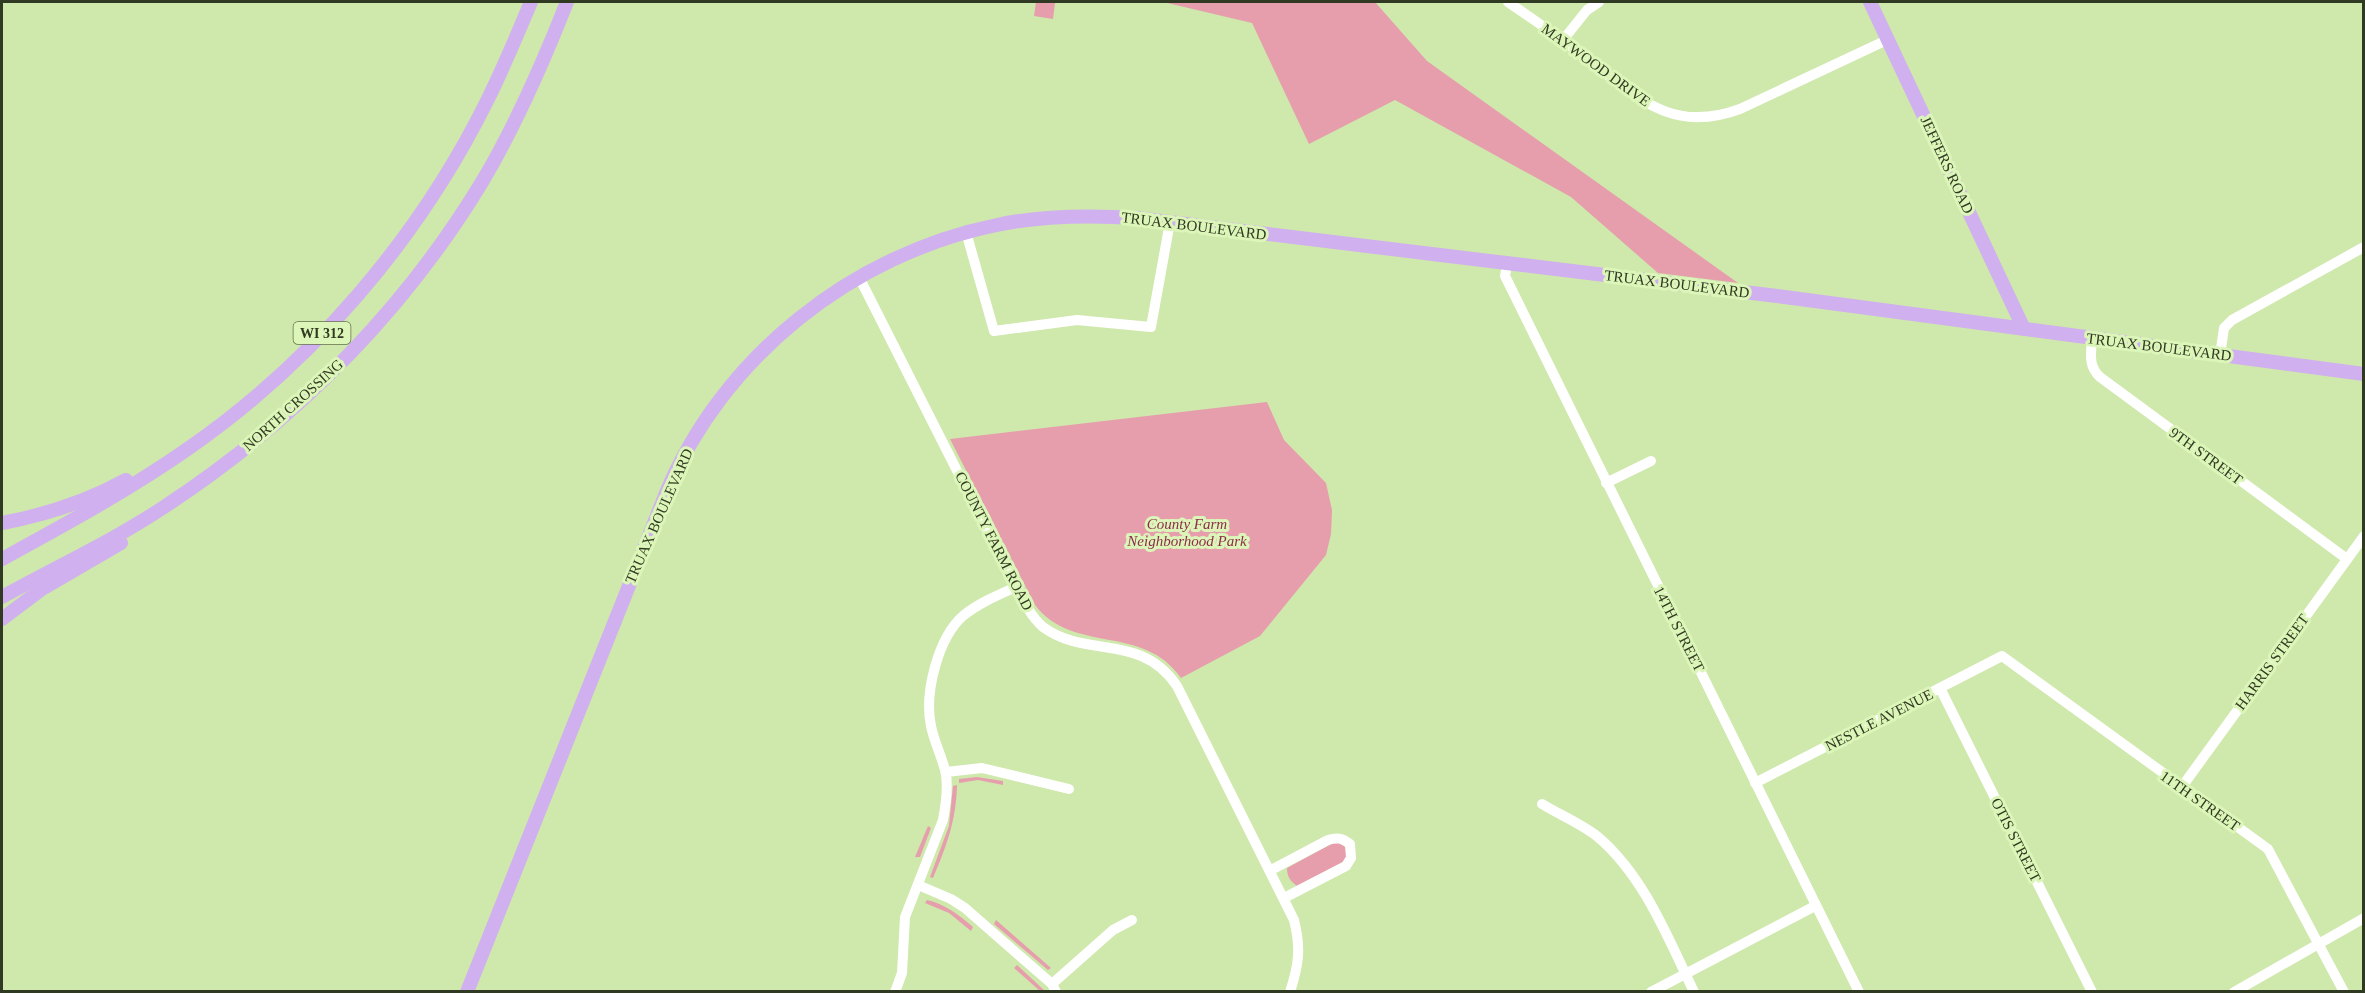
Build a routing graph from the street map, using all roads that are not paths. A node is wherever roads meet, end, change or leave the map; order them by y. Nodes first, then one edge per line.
1 (531, 2) edge
2 (567, 2) edge
3 (1508, 2) edge
4 (1599, 2) edge
5 (1870, 2) edge
6 (1889, 39) junction
7 (1563, 40) junction
8 (1170, 222) junction
9 (966, 232) junction
10 (2364, 247) edge
11 (1507, 264) junction
12 (859, 277) junction
13 (2024, 328) junction
14 (2092, 339) junction
15 (2220, 356) junction
16 (2364, 374) edge
17 (189, 448) junction
18 (1651, 461) dead end
19 (1606, 483) junction
20 (162, 508) junction
21 (2, 524) edge
22 (2364, 536) edge
23 (2, 559) edge
24 (2347, 559) junction
25 (1016, 587) junction
26 (2, 597) edge
27 (2, 619) edge
28 (2002, 656) joint
29 (1940, 688) junction
30 (946, 772) junction
31 (1755, 783) junction
32 (2181, 788) junction
33 (1069, 789) dead end
34 (1542, 804) dead end
35 (1271, 870) junction
36 (918, 885) junction
37 (1284, 898) junction
38 (1815, 906) junction
39 (2364, 918) edge
40 (1132, 920) dead end
41 (2317, 944) junction
42 (1685, 974) junction
43 (1054, 988) edge
44 (467, 992) edge
45 (895, 992) edge
46 (1290, 992) edge
47 (1651, 992) edge
48 (1694, 992) edge
49 (1859, 992) edge
50 (2092, 992) edge
51 (2234, 992) edge
52 (2344, 992) edge

1 - 17 main road, WI 312
2 - 20 main road, NORTH CROSSING
3 - 7 street, MAYWOOD DRIVE
4 - 7 street
5 - 6 main road, JEFFERS ROAD
6 - 7 street, MAYWOOD DRIVE
6 - 13 main road, JEFFERS ROAD
8 - 9 main road, TRUAX BOULEVARD
8 - 9 street
8 - 11 main road, TRUAX BOULEVARD
9 - 12 main road, TRUAX BOULEVARD
10 - 15 street
11 - 13 main road, TRUAX BOULEVARD
11 - 19 street, 14TH STREET
12 - 25 street, COUNTY FARM ROAD
12 - 44 main road, TRUAX BOULEVARD
13 - 14 main road, TRUAX BOULEVARD
14 - 15 main road, TRUAX BOULEVARD
14 - 24 street, 9TH STREET
15 - 16 main road, TRUAX BOULEVARD
17 - 21 main road
17 - 23 main road, WI 312
18 - 19 street
19 - 31 street, 14TH STREET
20 - 26 main road, NORTH CROSSING
20 - 27 main road
22 - 24 street, HARRIS STREET
24 - 32 street, HARRIS STREET
25 - 30 street
25 - 35 street, COUNTY FARM ROAD
28 - 29 street, NESTLE AVENUE
28 - 32 street, 11TH STREET
29 - 31 street, NESTLE AVENUE
29 - 50 street, OTIS STREET
30 - 33 street
30 - 36 street
31 - 38 street, 14TH STREET
32 - 41 street, 11TH STREET
34 - 42 street
35 - 37 street, COUNTY FARM ROAD
35 - 37 street
36 - 43 street
36 - 45 street
37 - 46 street, COUNTY FARM ROAD
38 - 42 street
38 - 49 street, 14TH STREET
39 - 41 street
40 - 43 street
41 - 51 street
41 - 52 street, 11TH STREET
42 - 47 street
42 - 48 street

